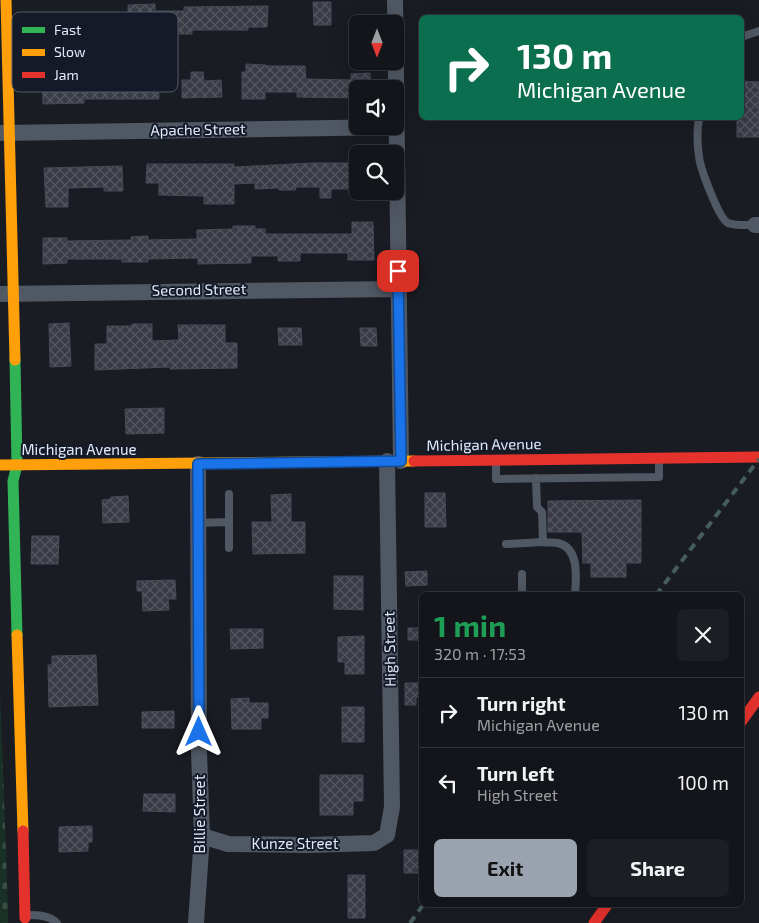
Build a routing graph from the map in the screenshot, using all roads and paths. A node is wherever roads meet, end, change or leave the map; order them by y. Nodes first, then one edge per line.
1 (6, 0) edge
2 (395, 0) edge
3 (759, 31) edge
4 (744, 36) edge
5 (396, 80) edge
6 (699, 120) edge
7 (349, 128) edge
8 (5, 133) edge
9 (397, 135) edge
10 (757, 225) edge
11 (398, 288) junction
12 (6, 294) edge
13 (759, 457) edge
14 (659, 458) junction
15 (496, 460) junction
16 (394, 461) junction
17 (198, 464) junction
18 (17, 465) junction
19 (0, 466) edge
20 (536, 478) junction
21 (229, 494) dead end
22 (229, 522) junction
23 (198, 523) junction
24 (543, 542) junction
25 (506, 544) dead end
26 (229, 548) dead end
27 (522, 574) dead end
28 (522, 592) edge
29 (576, 592) edge
30 (759, 697) edge
31 (744, 718) edge
32 (387, 835) joint
33 (202, 836) junction
34 (606, 907) edge
35 (25, 919) edge
36 (57, 923) edge
37 (196, 923) edge
38 (594, 923) edge

1 - 8 street
2 - 5 street, High Street
3 - 4 lane
6 - 10 lane
7 - 8 street, Apache Street
8 - 12 street
9 - 11 street, High Street
11 - 12 street, Second Street
11 - 16 street, High Street
12 - 18 street
13 - 14 street, Michigan Avenue
14 - 15 street, Michigan Avenue
14 - 20 lane
15 - 16 street, Michigan Avenue
15 - 20 lane
16 - 17 street, Michigan Avenue
16 - 32 street, High Street
17 - 18 street, Michigan Avenue
17 - 23 street, Billie Street
18 - 19 street, Michigan Avenue
18 - 35 street
20 - 24 lane
21 - 22 lane
22 - 23 lane
22 - 26 lane
23 - 33 street, Billie Street
24 - 25 lane
24 - 29 lane
27 - 28 lane
30 - 31 street
32 - 33 street, Kunze Street
33 - 37 street, Billie Street
34 - 38 street
35 - 36 lane

